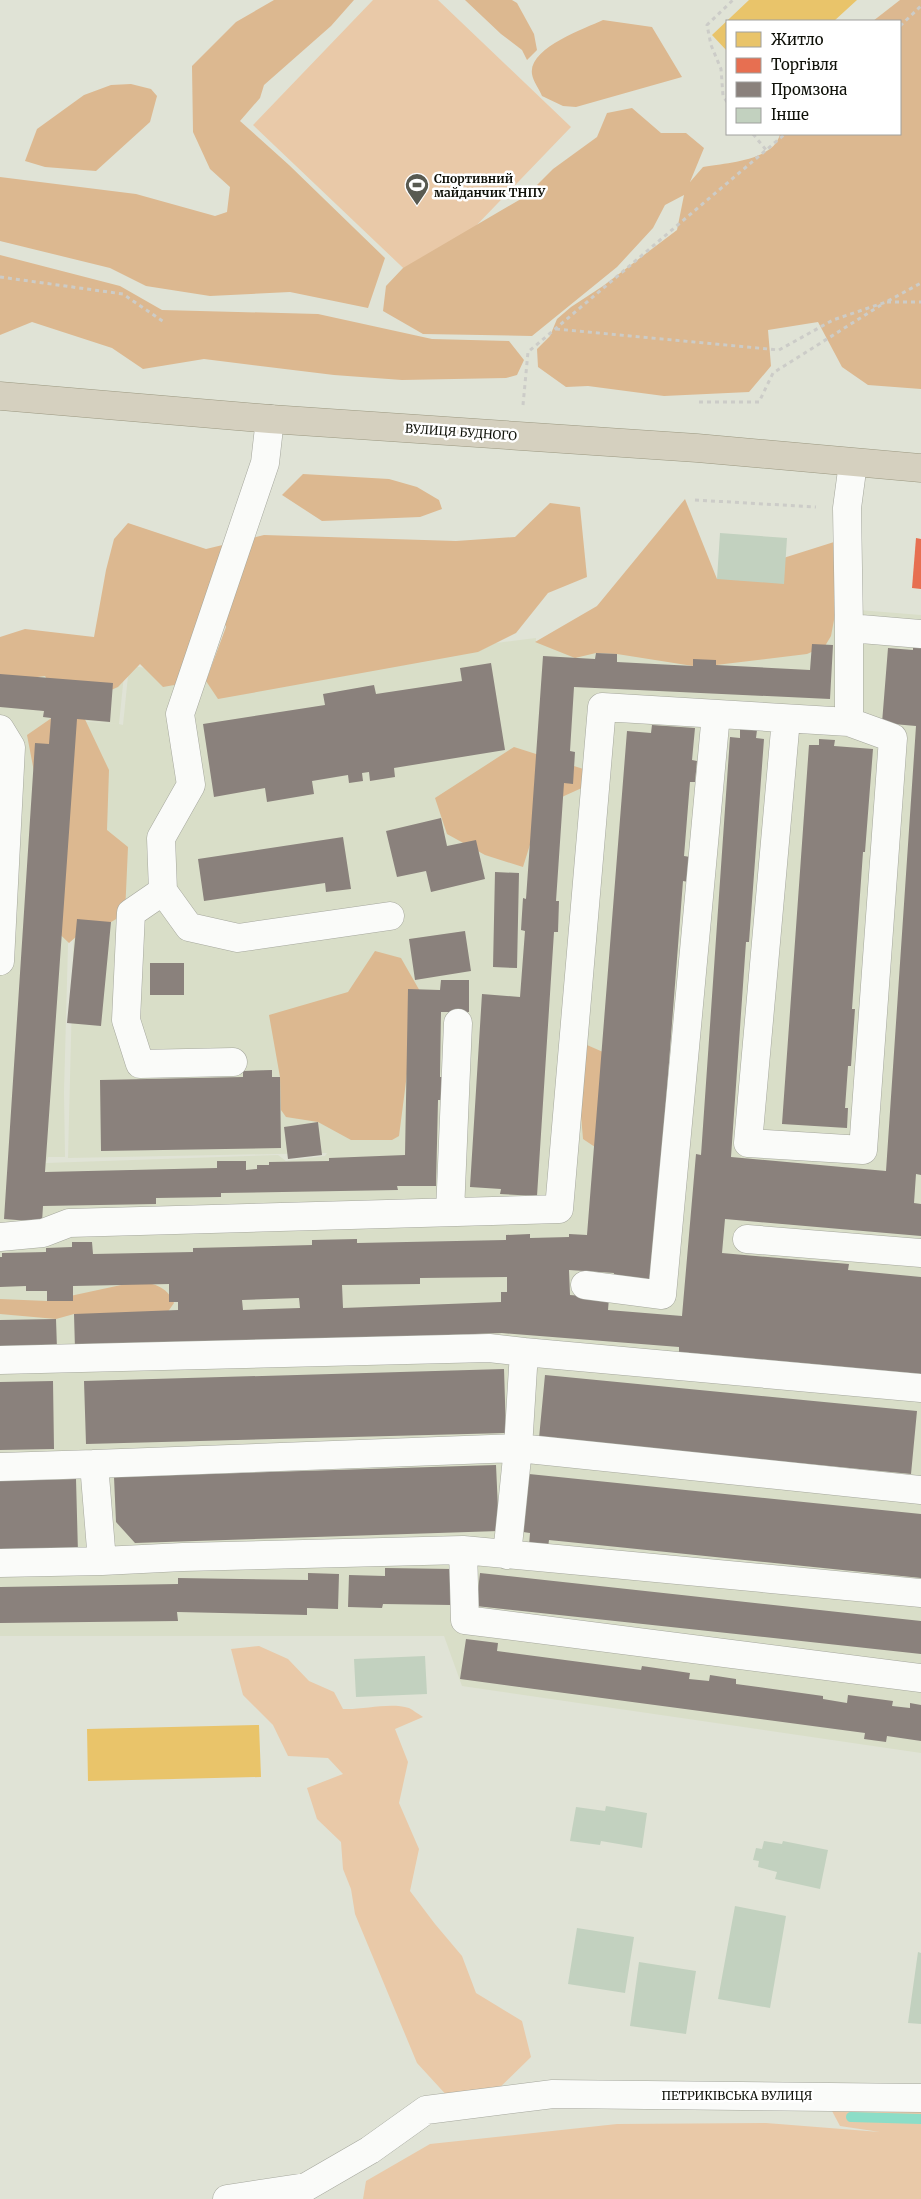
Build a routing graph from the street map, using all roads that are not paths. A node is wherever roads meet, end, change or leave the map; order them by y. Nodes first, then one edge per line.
1 (0, 396) edge
2 (270, 419) junction
3 (853, 463) junction
4 (921, 468) edge
5 (849, 628) junction
6 (921, 634) edge
7 (716, 714) junction
8 (786, 719) junction
9 (849, 722) junction
10 (0, 729) edge
11 (163, 891) junction
12 (390, 916) dead end
13 (0, 961) edge
14 (458, 1023) dead end
15 (233, 1062) dead end
16 (450, 1212) junction
17 (0, 1237) edge
18 (747, 1239) dead end
19 (921, 1252) edge
20 (585, 1285) dead end
21 (524, 1352) junction
22 (0, 1360) edge
23 (921, 1388) edge
24 (518, 1448) junction
25 (94, 1464) junction
26 (0, 1467) edge
27 (921, 1490) edge
28 (463, 1550) junction
29 (507, 1554) junction
30 (102, 1561) junction
31 (0, 1563) edge
32 (921, 1593) edge
33 (921, 1678) edge
34 (921, 2098) edge
35 (227, 2199) edge

1 - 2 highway, ВУЛИЦЯ БУДНОГО
2 - 3 highway, ВУЛИЦЯ БУДНОГО
2 - 11 street
3 - 4 highway, ВУЛИЦЯ БУДНОГО
3 - 5 street
5 - 6 street
5 - 9 street
7 - 8 street
7 - 16 street
7 - 20 street
8 - 9 street
8 - 9 street
10 - 13 street
11 - 12 street
11 - 15 street
14 - 16 street
16 - 17 street
18 - 19 street
21 - 22 street
21 - 23 street
21 - 24 street
24 - 25 street
24 - 27 street
24 - 29 street
25 - 26 street
25 - 30 street
28 - 29 street
28 - 30 street
28 - 33 street
29 - 32 street
30 - 31 street
34 - 35 street, ПЕТРИКІВСЬКА ВУЛИЦЯ

